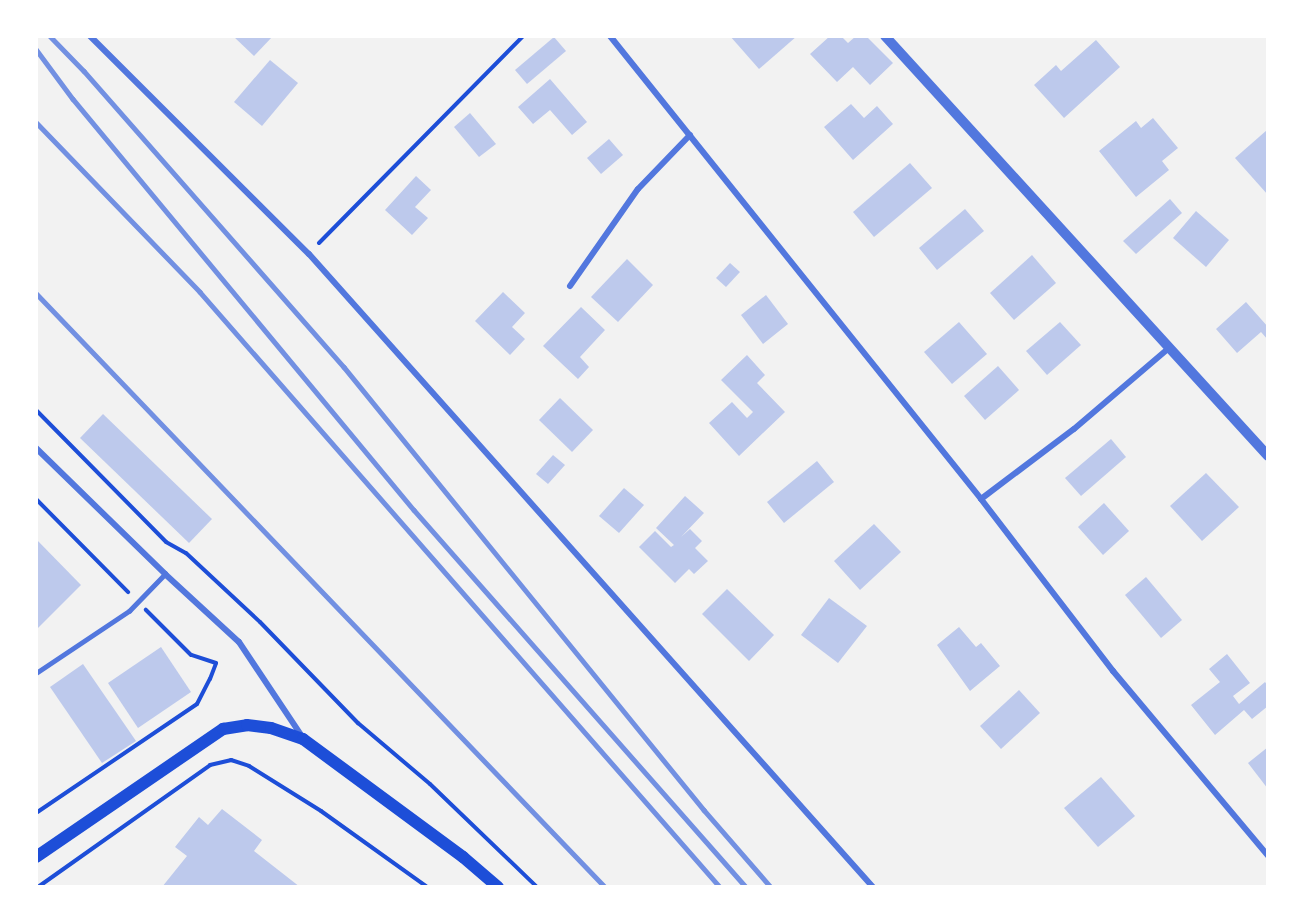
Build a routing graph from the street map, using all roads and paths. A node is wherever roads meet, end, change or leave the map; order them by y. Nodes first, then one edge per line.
1 (90, 36) edge
2 (522, 36) edge
3 (610, 36) edge
4 (885, 36) edge
5 (690, 135) junction
6 (309, 254) junction
7 (570, 286) dead end
8 (1171, 347) junction
9 (36, 410) edge
10 (36, 448) edge
11 (1266, 451) edge
12 (36, 499) edge
13 (981, 499) junction
14 (165, 574) junction
15 (138, 603) junction
16 (36, 673) edge
17 (303, 739) junction
18 (36, 813) edge
19 (1268, 856) edge
20 (36, 857) edge
21 (38, 887) edge
22 (427, 887) edge
23 (498, 887) edge
24 (537, 887) edge
25 (873, 887) edge

1 - 6 street
2 - 6 path
3 - 5 street
4 - 8 street
5 - 7 street
5 - 13 street
6 - 25 street
8 - 11 street
8 - 13 street
9 - 24 path
10 - 14 street
12 - 15 path
13 - 19 street
14 - 15 lane
14 - 17 street
15 - 16 lane
15 - 18 path
17 - 20 main road
17 - 23 main road
21 - 22 path

